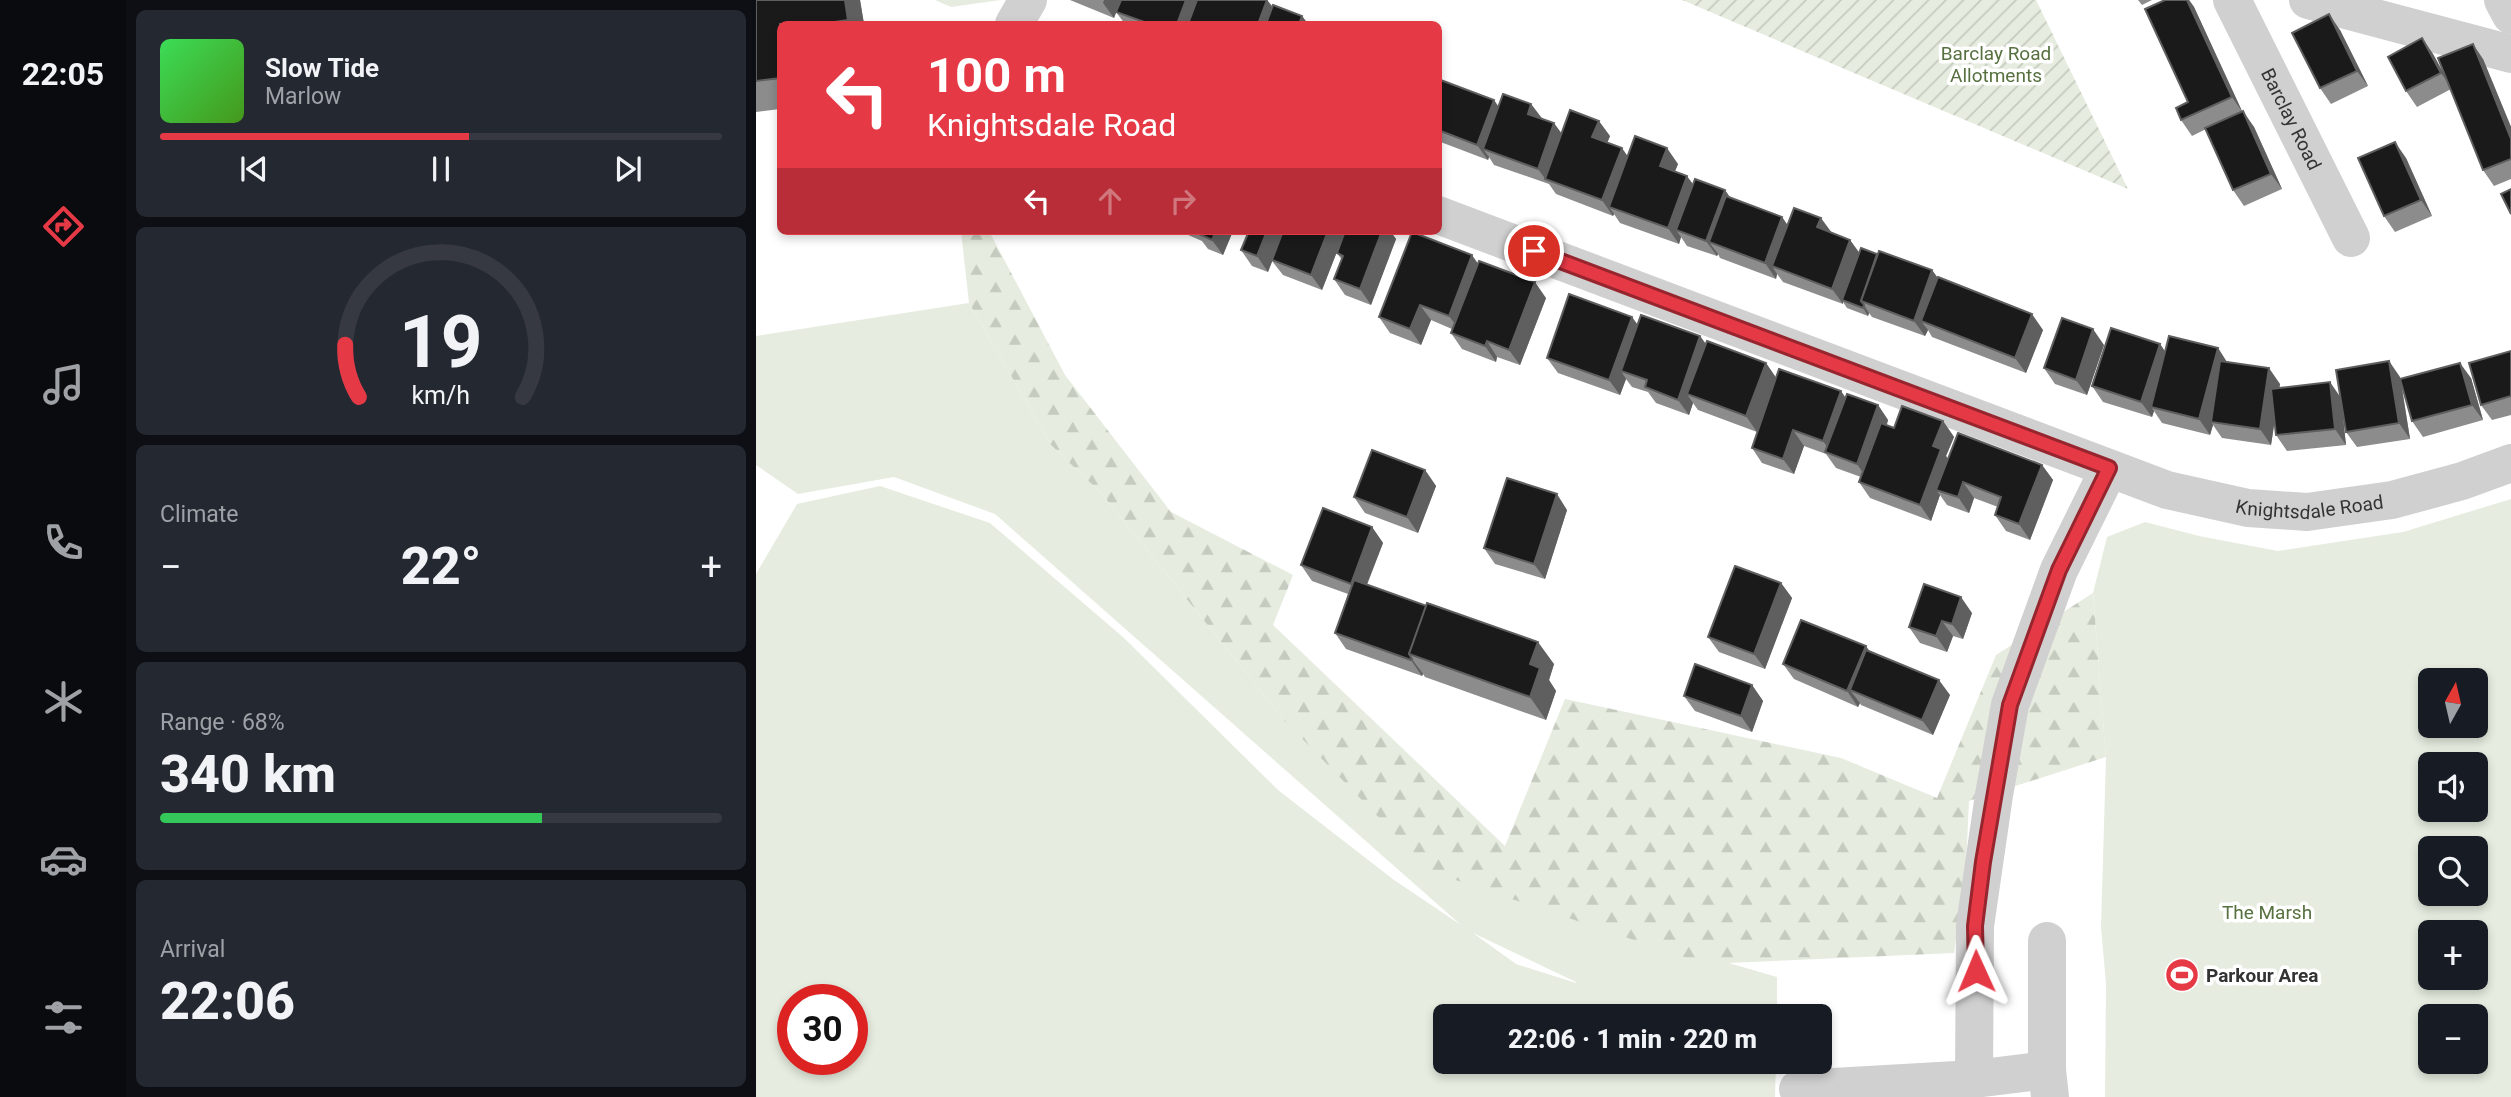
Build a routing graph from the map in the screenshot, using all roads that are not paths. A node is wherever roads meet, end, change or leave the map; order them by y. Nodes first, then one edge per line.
1 (1028, 0) edge
2 (2232, 0) edge
3 (2308, 0) edge
4 (2503, 0) edge
5 (2511, 15) edge
6 (1016, 21) edge
7 (2511, 54) edge
8 (1442, 217) edge
9 (2351, 237) dead end
10 (2511, 464) edge
11 (2109, 468) junction
12 (2047, 940) dead end
13 (1974, 1079) junction
14 (2049, 1084) edge
15 (1798, 1089) dead end

1 - 6 street
2 - 9 street, Barclay Road
3 - 7 street
4 - 5 street
8 - 11 street, Knightsdale Road
10 - 11 street, Knightsdale Road
11 - 13 street
12 - 14 street
13 - 14 street
13 - 15 street

